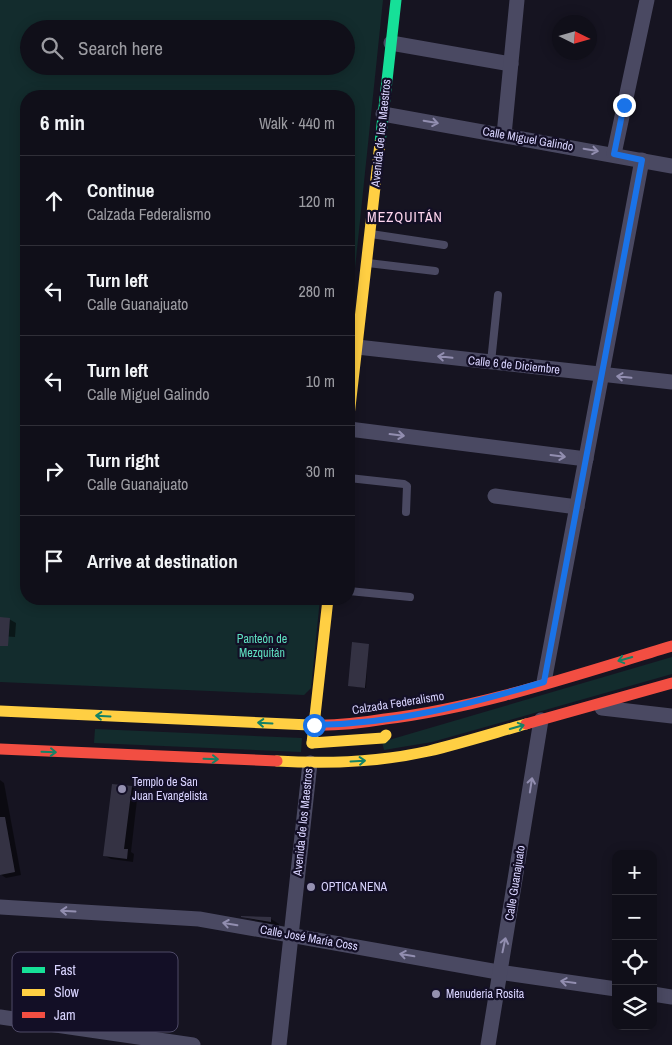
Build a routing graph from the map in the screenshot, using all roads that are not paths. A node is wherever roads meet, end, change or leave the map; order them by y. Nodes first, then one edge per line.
1 (396, 0) edge
2 (517, 0) edge
3 (647, 0) edge
4 (391, 43) junction
5 (511, 64) junction
6 (383, 114) junction
7 (504, 135) junction
8 (614, 154) junction
9 (642, 160) junction
10 (672, 166) edge
11 (369, 233) junction
12 (444, 245) dead end
13 (366, 263) junction
14 (435, 271) dead end
15 (498, 295) dead end
16 (356, 348) junction
17 (355, 358) edge
18 (490, 362) junction
19 (602, 374) junction
20 (672, 382) edge
21 (355, 430) edge
22 (586, 460) junction
23 (355, 479) edge
24 (495, 496) dead end
25 (577, 507) junction
26 (406, 512) dead end
27 (355, 592) edge
28 (410, 597) dead end
29 (327, 605) edge
30 (672, 646) edge
31 (544, 682) junction
32 (672, 683) edge
33 (590, 706) junction
34 (0, 711) edge
35 (672, 716) edge
36 (404, 718) junction
37 (542, 720) junction
38 (314, 725) junction
39 (312, 743) junction
40 (0, 750) edge
41 (310, 763) junction
42 (0, 907) edge
43 (291, 934) junction
44 (498, 972) junction
45 (612, 988) edge
46 (657, 995) edge
47 (672, 997) edge
48 (103, 1032) edge
49 (193, 1045) edge
50 (279, 1045) edge
51 (488, 1045) edge

1 - 4 main road, Avenida de los Maestros
2 - 5 street
3 - 8 street
4 - 5 street
4 - 6 main road, Avenida de los Maestros
5 - 7 street
6 -> 7 street, Calle Miguel Galindo
6 - 11 main road, Avenida de los Maestros
7 -> 8 street, Calle Miguel Galindo
8 - 9 street, Calle Miguel Galindo
9 - 10 street, Calle Miguel Galindo
9 - 19 street
11 - 12 lane
11 - 13 main road, Avenida de los Maestros
13 - 14 lane
13 - 16 main road, Avenida de los Maestros
15 - 18 lane
16 - 17 main road, Avenida de los Maestros
18 -> 16 street, Calle 6 de Diciembre
18 - 19 street, Calle 6 de Diciembre
20 -> 19 street, Calle 6 de Diciembre
19 - 22 street
21 -> 22 street
22 - 25 street
23 - 26 lane
24 - 25 street
25 - 31 street
27 - 28 lane
29 - 38 main road, Avenida de los Maestros
30 -> 31 main road, Calzada Federalismo
31 - 36 main road, Calzada Federalismo
32 - 33 main road
33 - 35 street
33 - 37 main road
38 -> 34 main road, Calzada Federalismo
36 - 38 main road, Calzada Federalismo
36 - 39 main road
41 -> 37 main road
44 -> 37 street, Calle Guanajuato
38 - 39 main road, Avenida de los Maestros
39 - 41 main road, Avenida de los Maestros
40 -> 41 main road
41 - 43 street, Avenida de los Maestros
43 -> 42 street, Calle José María Coss
44 -> 43 street, Calle José María Coss
43 - 50 street, Avenida de los Maestros
45 -> 44 street, Calle José María Coss
44 - 51 street, Calle Guanajuato
46 - 47 street
48 - 49 street

